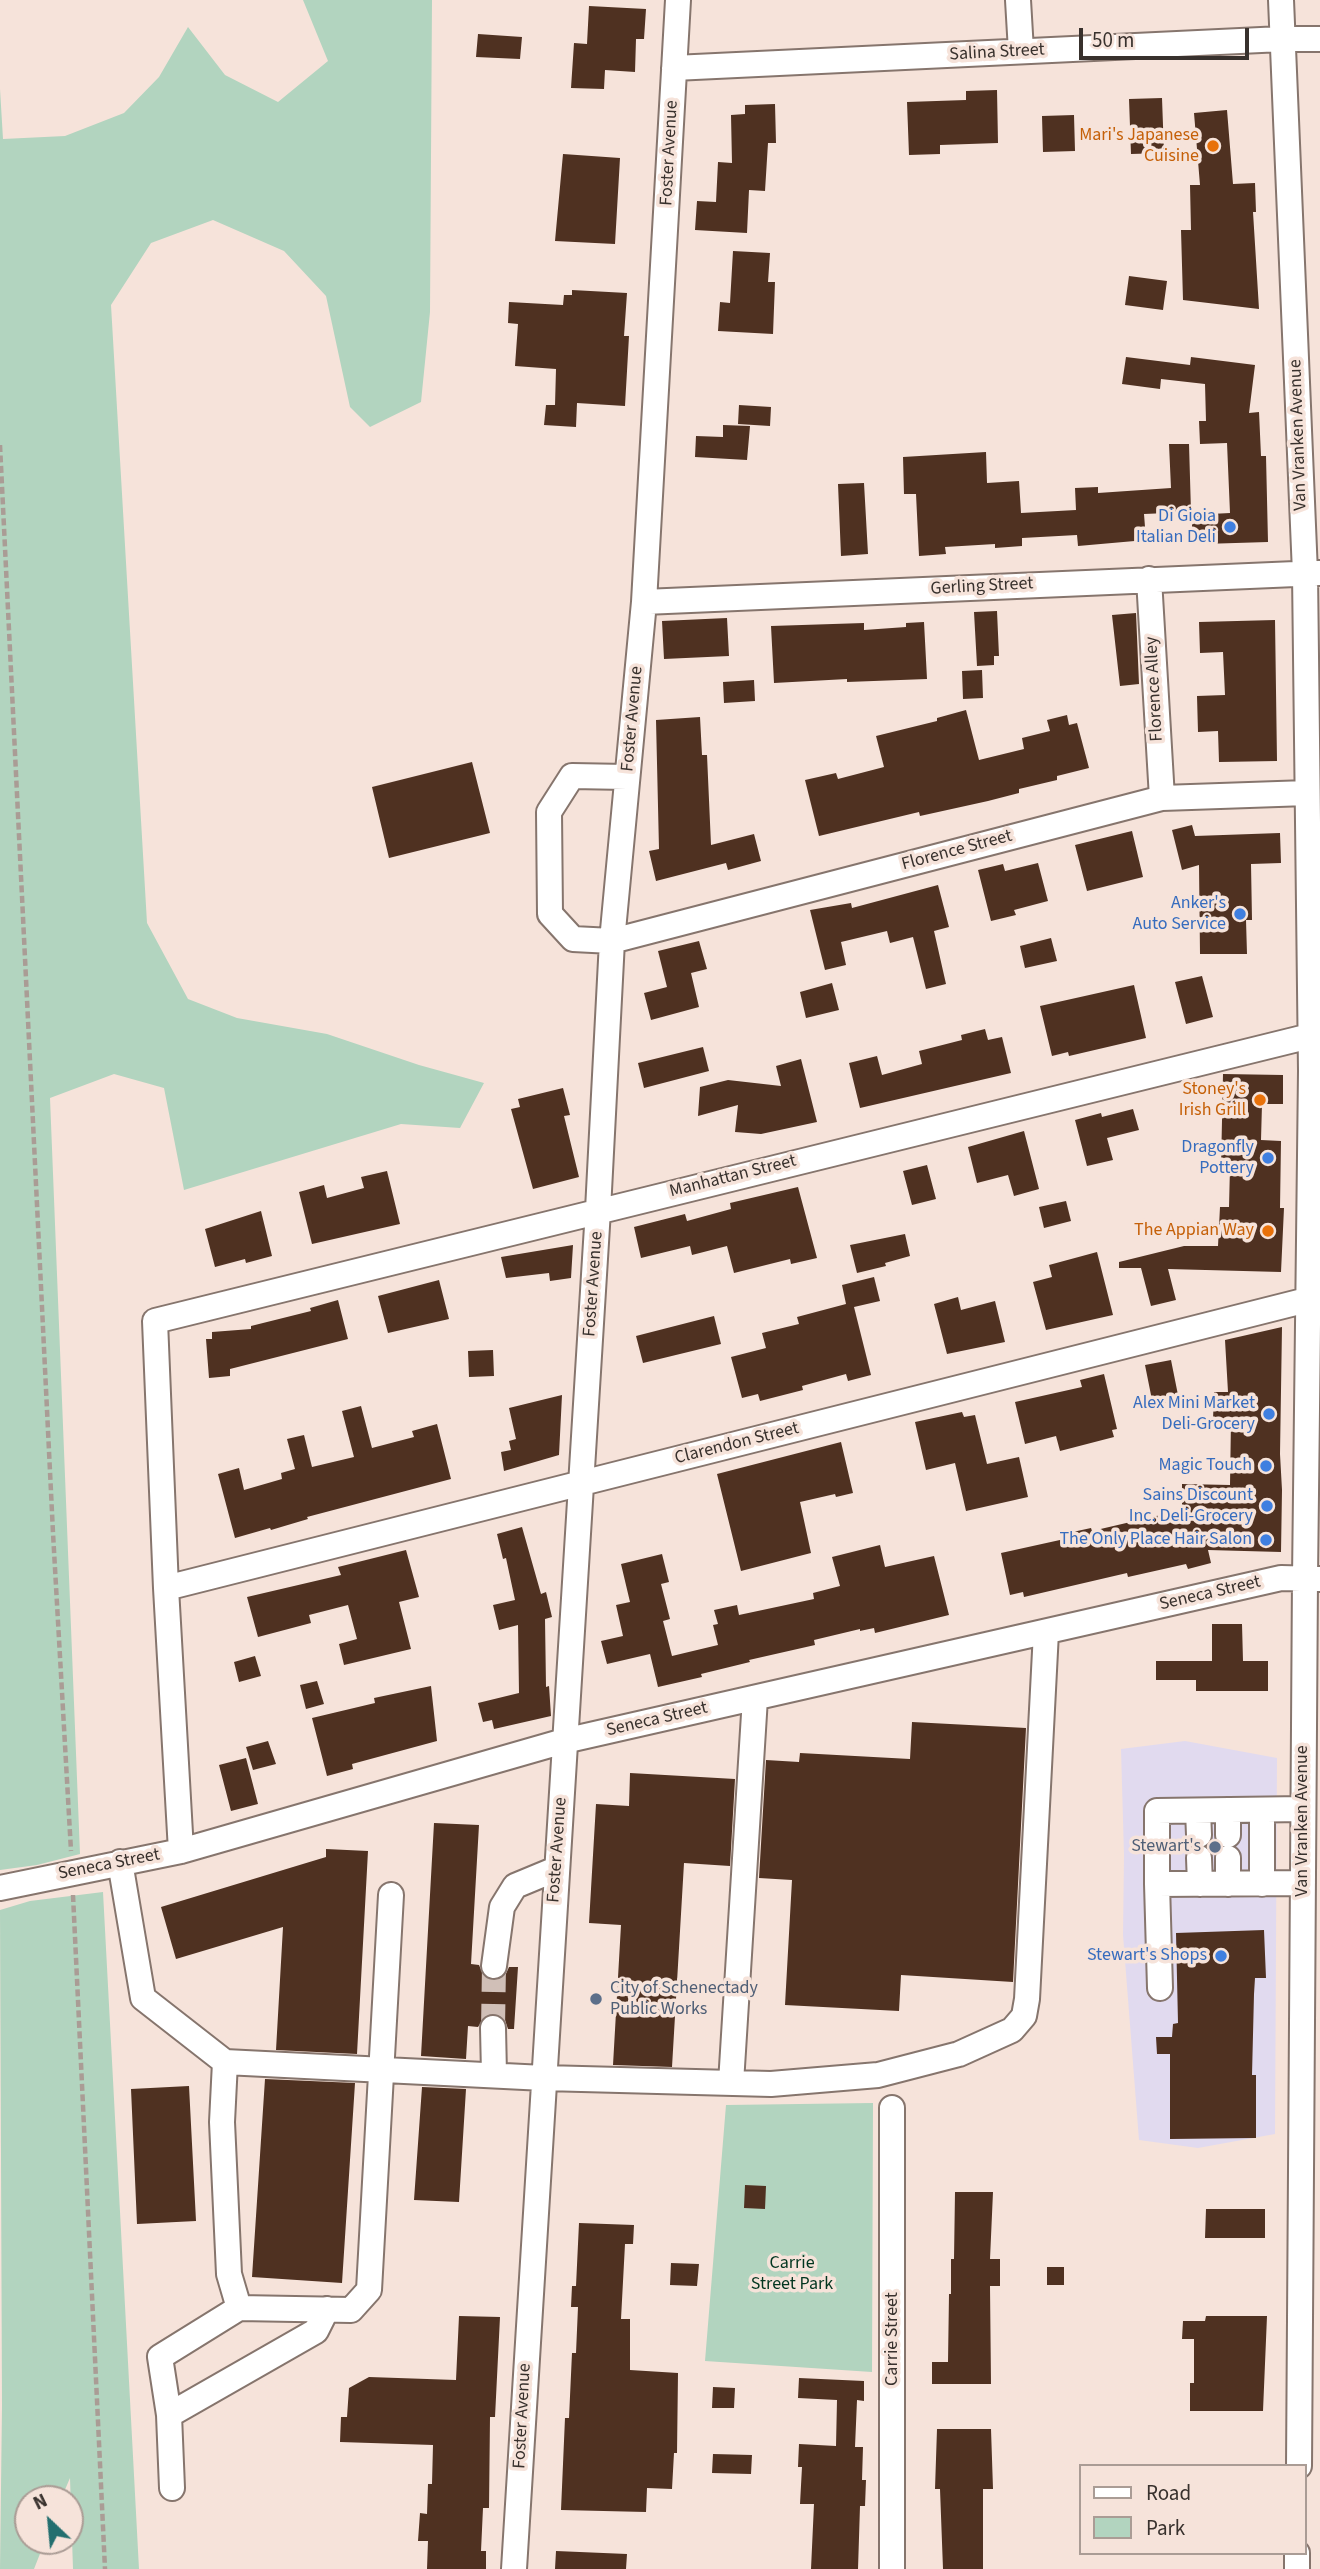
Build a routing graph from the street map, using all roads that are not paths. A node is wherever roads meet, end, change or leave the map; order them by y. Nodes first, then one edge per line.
1 (678, 0) edge
2 (1018, 0) edge
3 (1281, 0) edge
4 (1282, 39) junction
5 (1320, 39) edge
6 (1021, 51) junction
7 (674, 68) junction
8 (1313, 573) edge
9 (1149, 579) junction
10 (644, 602) junction
11 (1313, 671) edge
12 (627, 777) junction
13 (1307, 793) junction
14 (1162, 798) junction
15 (612, 941) junction
16 (1310, 1036) junction
17 (1316, 1071) edge
18 (598, 1210) junction
19 (1307, 1300) junction
20 (581, 1483) junction
21 (1313, 1521) edge
22 (1312, 1579) edge
23 (166, 1588) junction
24 (1046, 1632) junction
25 (755, 1698) junction
26 (564, 1741) junction
27 (1303, 1809) junction
28 (1228, 1810) junction
29 (1262, 1810) junction
30 (1199, 1835) junction
31 (181, 1851) junction
32 (120, 1863) junction
33 (556, 1869) junction
34 (1303, 1883) junction
35 (1157, 1884) junction
36 (1200, 1884) junction
37 (1228, 1884) junction
38 (1262, 1884) junction
39 (0, 1888) edge
40 (391, 1895) dead end
41 (494, 1966) tunnel mouth
42 (1160, 1988) dead end
43 (493, 2028) tunnel mouth
44 (225, 2062) junction
45 (380, 2070) junction
46 (494, 2074) junction
47 (544, 2078) junction
48 (731, 2083) junction
49 (892, 2108) dead end
50 (239, 2308) junction
51 (327, 2309) junction
52 (1310, 2371) edge
53 (169, 2415) junction
54 (1298, 2464) edge
55 (173, 2488) dead end
56 (514, 2569) edge
57 (892, 2569) edge

1 - 7 street, Foster Avenue
2 - 6 street
3 - 4 street, Van Vranken Avenue
4 - 5 street, Salina Street
4 - 6 street, Salina Street
4 - 8 street, Van Vranken Avenue
6 - 7 street, Salina Street
7 - 10 street, Foster Avenue
8 - 9 street, Gerling Street
8 - 11 street, Van Vranken Avenue
9 - 10 street, Gerling Street
9 - 14 street, Florence Alley
10 - 12 street, Foster Avenue
11 - 13 street, Van Vranken Avenue
12 - 15 street, Foster Avenue
12 - 15 street, Florence Street
13 - 14 street, Florence Street
13 - 16 street, Van Vranken Avenue
14 - 15 street, Florence Street
15 - 18 street, Foster Avenue
16 - 17 street, Van Vranken Avenue
16 - 18 street, Manhattan Street
17 - 19 street, Van Vranken Avenue
18 - 20 street, Foster Avenue
18 - 23 street, Manhattan Street
19 - 20 street, Clarendon Street
19 - 21 street, Van Vranken Avenue
20 - 23 street, Clarendon Street
20 - 26 street, Foster Avenue
21 - 22 street, Van Vranken Avenue
22 - 24 street, Seneca Street
22 - 27 street, Van Vranken Avenue
23 - 31 street
24 - 25 street, Seneca Street
24 - 48 street
25 - 26 street, Seneca Street
25 - 48 street
26 - 31 street, Seneca Street
26 - 33 street, Foster Avenue
27 - 29 street
27 - 34 street, Van Vranken Avenue
28 - 29 street
28 - 30 street
28 - 37 street
29 - 38 street
30 - 35 street
30 - 36 street
31 - 32 street, Seneca Street
32 - 39 street, Seneca Street
32 - 44 street
33 - 41 street
33 - 47 street, Foster Avenue
34 - 38 street
34 - 52 street, Van Vranken Avenue
35 - 36 street
35 - 42 street
36 - 37 street
37 - 38 street
40 - 45 street
43 - 46 street
44 - 45 street
44 - 50 street
45 - 46 street
45 - 51 street
46 - 47 street
47 - 48 street
47 - 56 street, Foster Avenue
49 - 57 street, Carrie Street
50 - 51 street
50 - 53 street
51 - 53 street
52 - 54 street, Van Vranken Avenue
53 - 55 street

